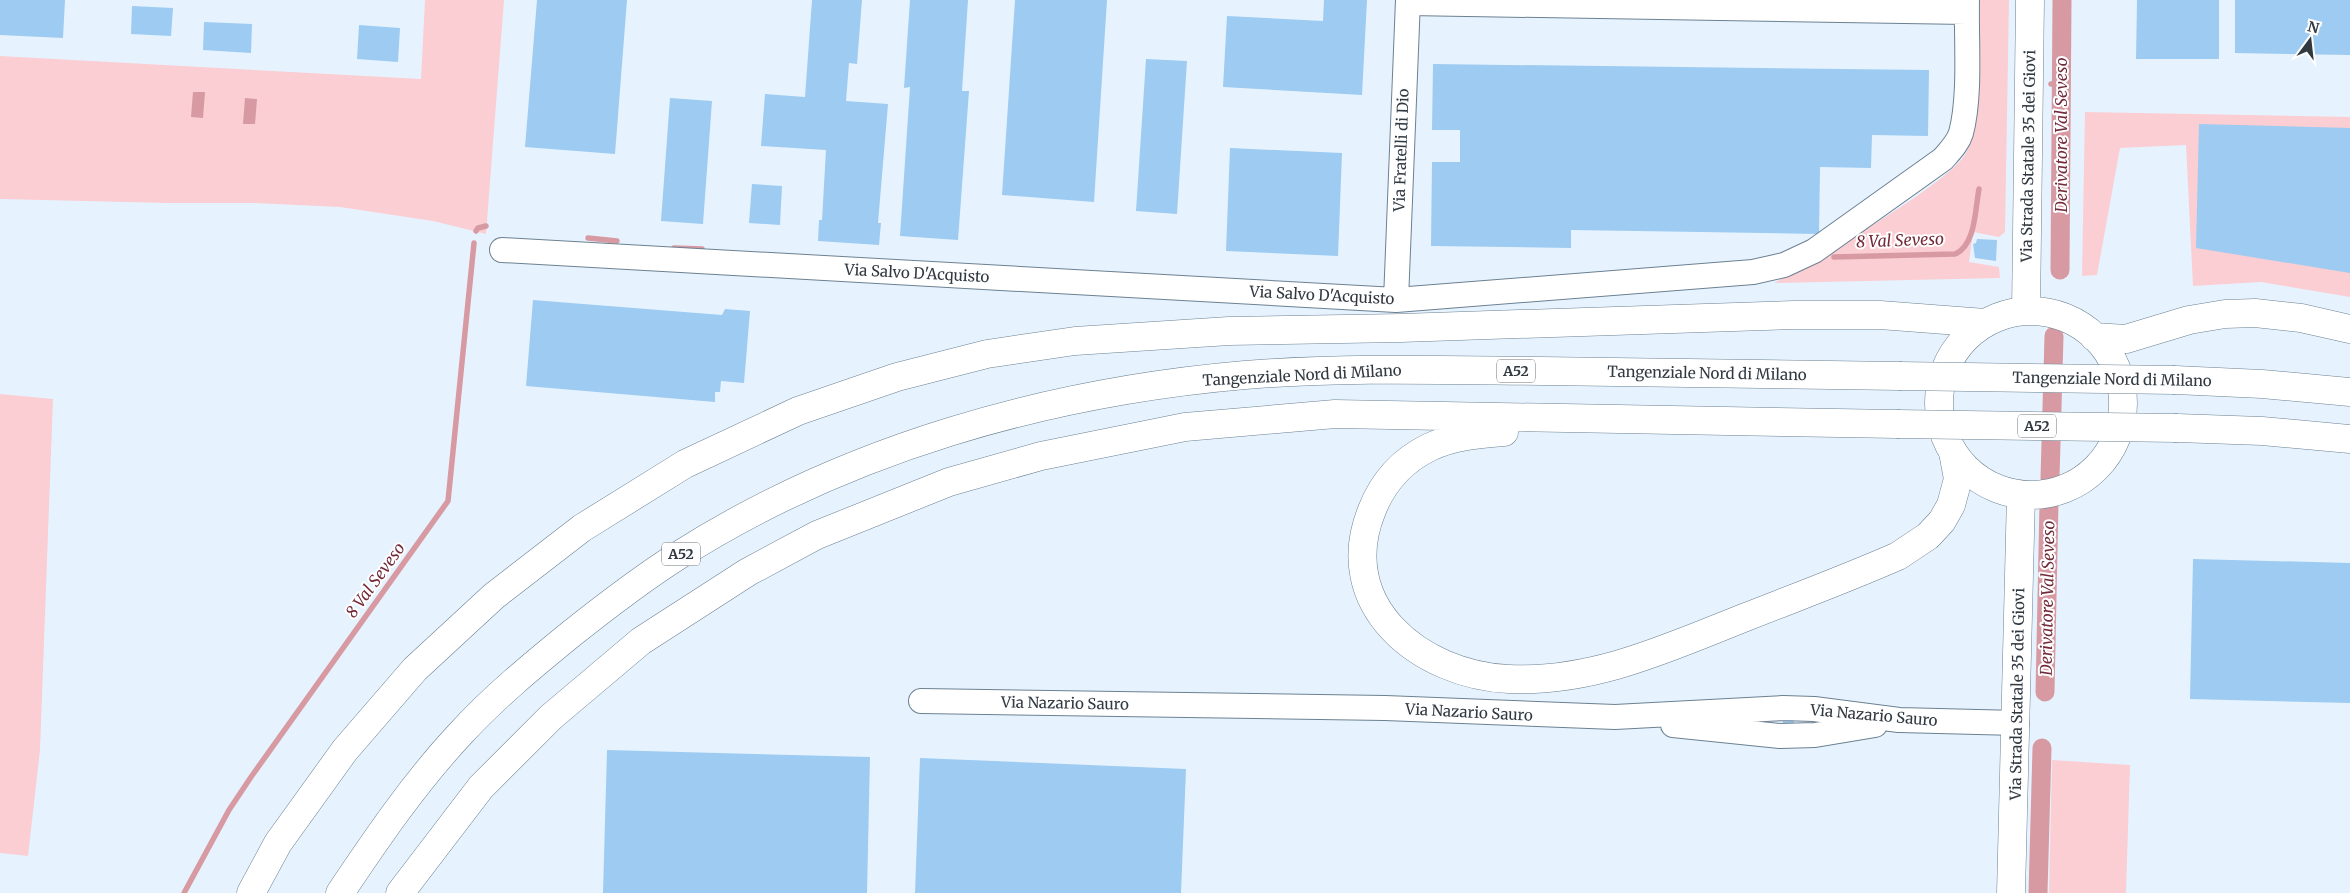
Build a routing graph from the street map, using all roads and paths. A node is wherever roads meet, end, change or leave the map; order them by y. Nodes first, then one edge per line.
1 (2030, 0) edge
2 (1408, 1) edge
3 (1967, 6) edge
4 (502, 250) dead end
5 (1396, 300) junction
6 (2026, 311) junction
7 (1920, 318) junction
8 (1985, 323) junction
9 (2350, 329) edge
10 (2142, 336) junction
11 (2094, 337) junction
12 (1954, 352) junction
13 (2116, 370) junction
14 (2350, 392) edge
15 (1739, 421) junction
16 (2350, 438) edge
17 (1953, 452) junction
18 (2021, 495) junction
19 (921, 701) dead end
20 (2017, 723) junction
21 (251, 893) edge
22 (340, 893) edge
23 (400, 893) edge
24 (2012, 893) edge

1 - 6 main road, Via Strada Statale 35 dei Giovi
2 - 3 street
2 - 5 street, Via Fratelli di Dio
3 - 5 street, Via Salvo D'Acquisto
4 - 5 street, Via Salvo D'Acquisto
6 - 8 main road
6 - 11 main road
7 - 8 main road
7 - 12 main road
7 - 21 main road
8 - 12 main road
9 - 10 main road
10 - 11 main road
10 - 13 main road
11 - 13 main road
12 - 17 main road
13 - 18 main road
14 - 22 main road, Tangenziale Nord di Milano / A52, bridge
15 - 16 main road, A52, bridge
15 - 17 main road
15 - 23 main road, A52
17 - 18 main road
18 - 20 main road, Via Strada Statale 35 dei Giovi
19 - 20 street, Via Nazario Sauro
20 - 24 main road, Via Strada Statale 35 dei Giovi

